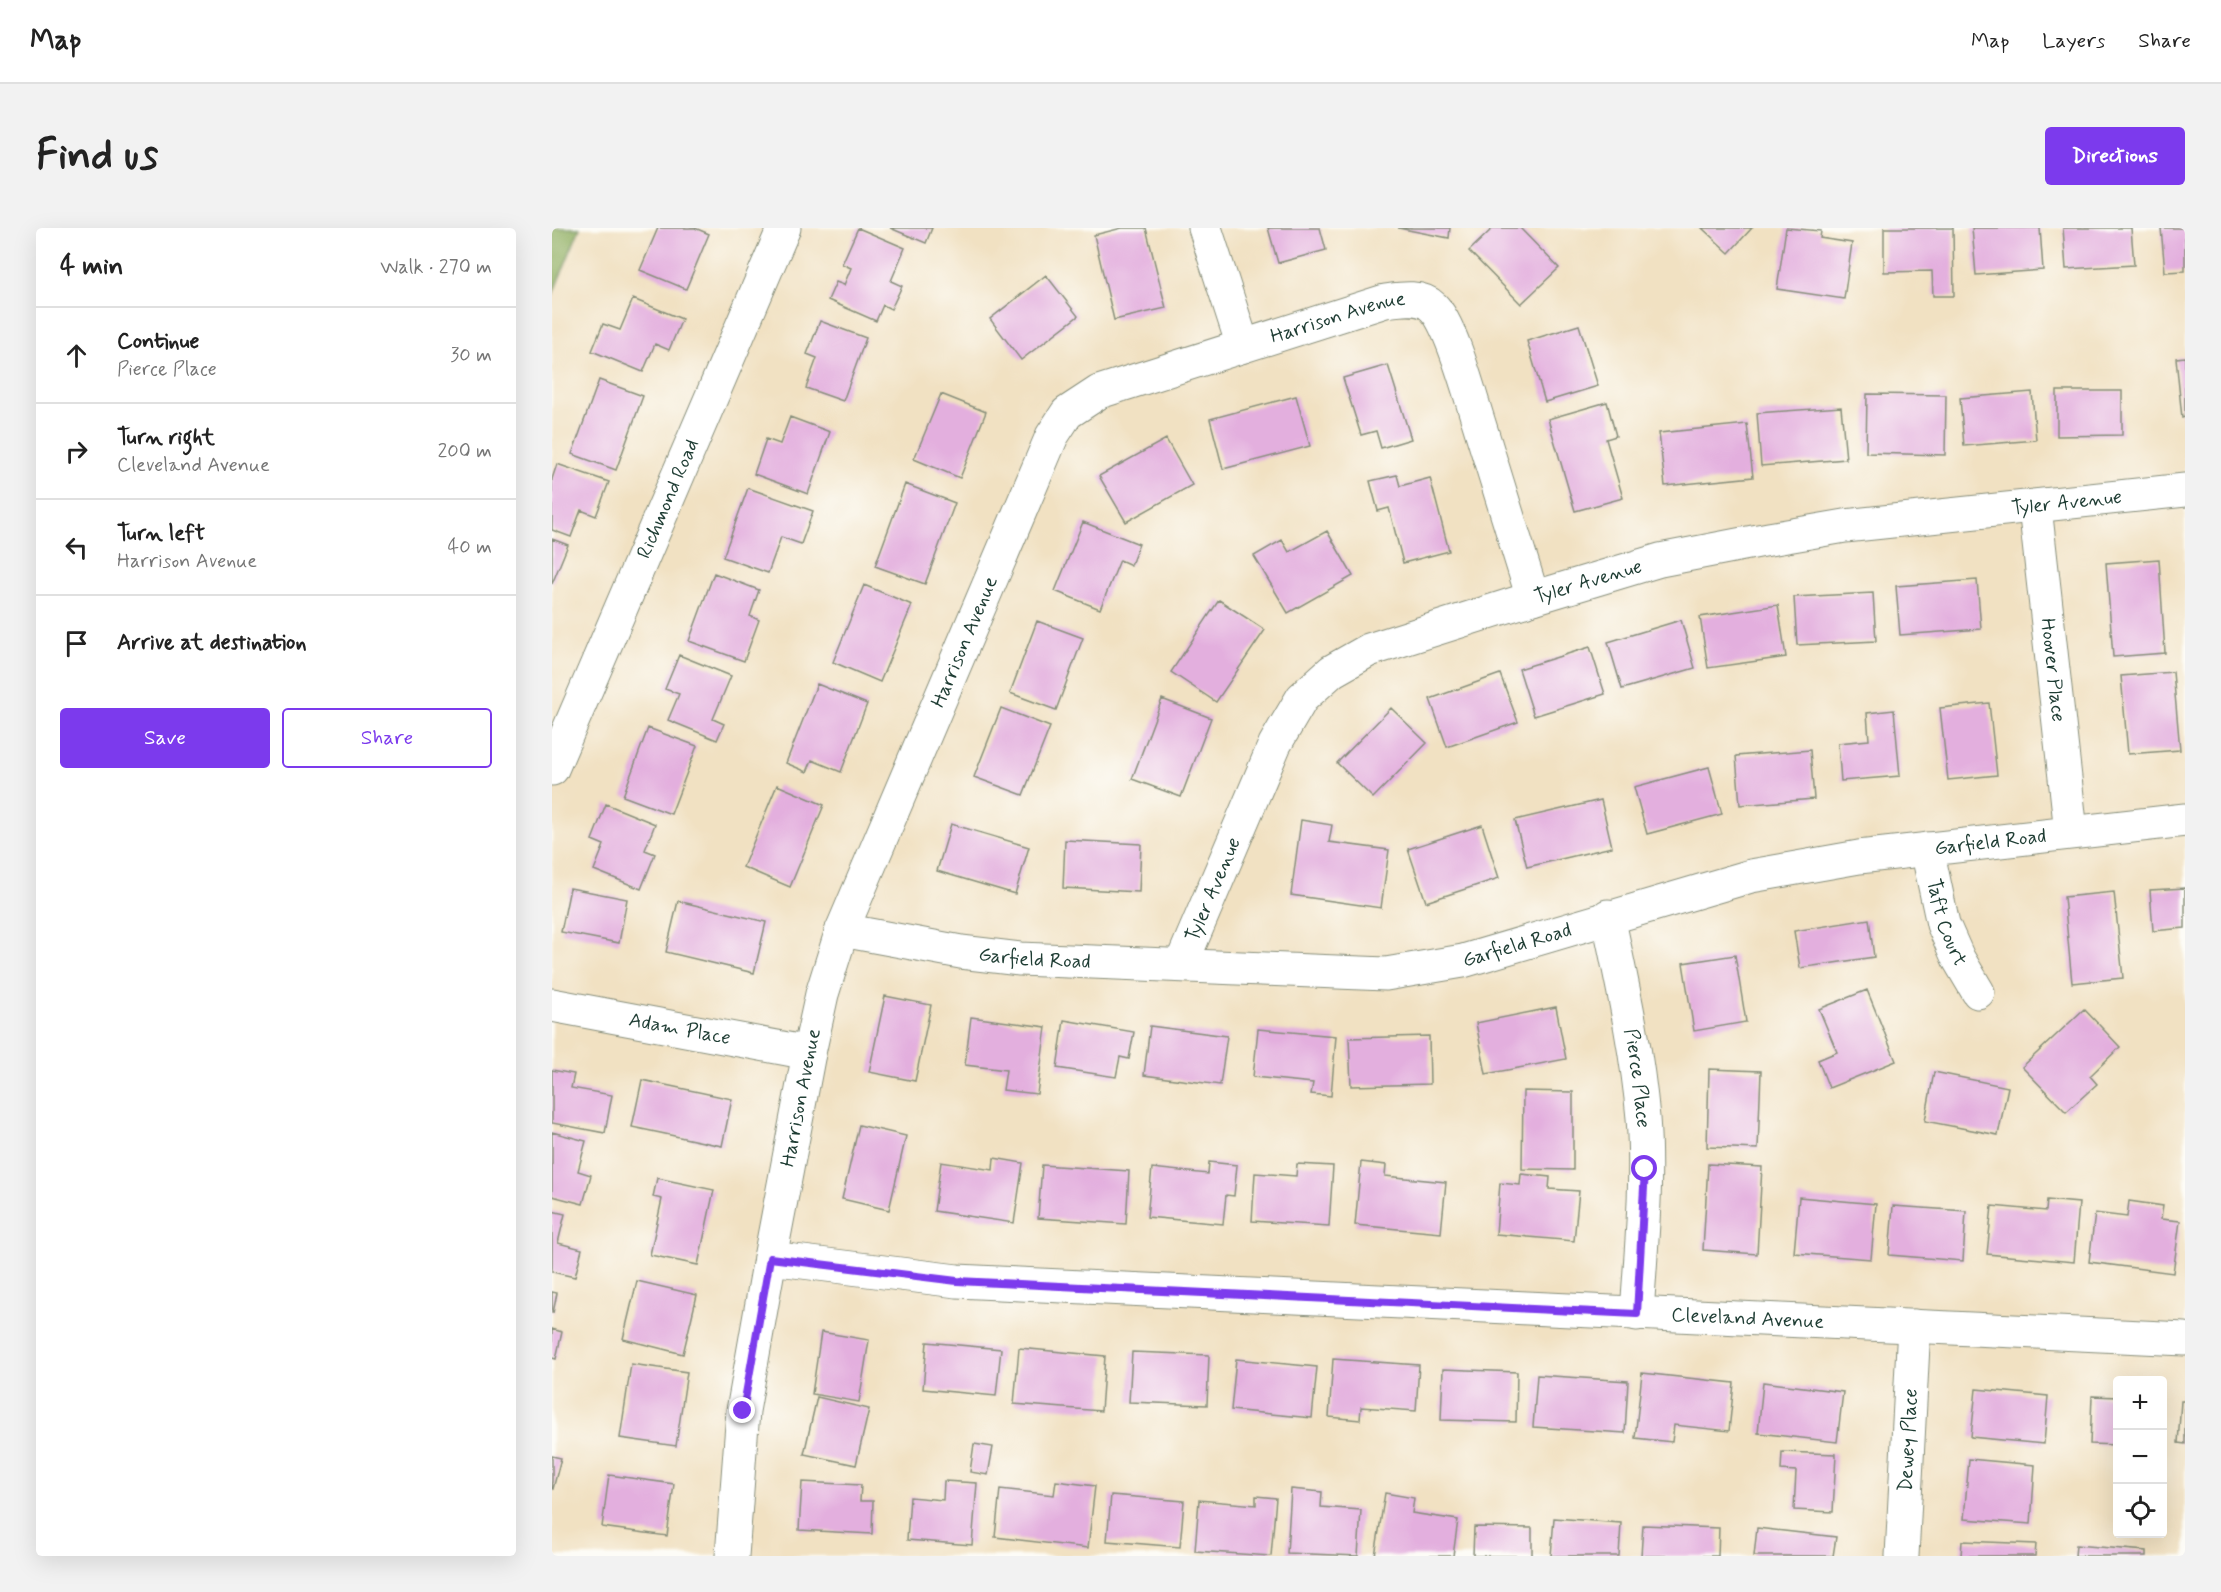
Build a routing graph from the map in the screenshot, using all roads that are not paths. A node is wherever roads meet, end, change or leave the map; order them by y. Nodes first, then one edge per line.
1 (784, 228) edge
2 (1205, 228) edge
3 (1243, 346) junction
4 (2185, 490) edge
5 (2035, 507) junction
6 (1533, 598) junction
7 (552, 769) edge
8 (2185, 820) edge
9 (2071, 832) junction
10 (1927, 849) junction
11 (1608, 916) junction
12 (842, 930) junction
13 (1181, 965) junction
14 (1978, 992) dead end
15 (552, 1005) edge
16 (809, 1053) junction
17 (770, 1258) junction
18 (1637, 1314) junction
19 (1914, 1326) junction
20 (2185, 1339) edge
21 (732, 1556) edge
22 (1902, 1556) edge

1 - 7 street, Richmond Road
2 - 3 street
3 - 6 street, Harrison Avenue
3 - 12 street, Harrison Avenue
4 - 5 street, Tyler Avenue
5 - 6 street, Tyler Avenue
5 - 9 street, Hoover Place
6 - 13 street, Tyler Avenue
8 - 9 street, Garfield Road
9 - 10 street, Garfield Road
10 - 11 street, Garfield Road
10 - 14 street, Taft Court
11 - 13 street, Garfield Road
11 - 18 street, Pierce Place
12 - 13 street, Garfield Road
12 - 16 street, Harrison Avenue
15 - 16 street, Adam Place
16 - 17 street, Harrison Avenue
17 - 18 street, Cleveland Avenue
17 - 21 street, Harrison Avenue
18 - 19 street, Cleveland Avenue
19 - 20 street, Cleveland Avenue
19 - 22 street, Dewey Place

